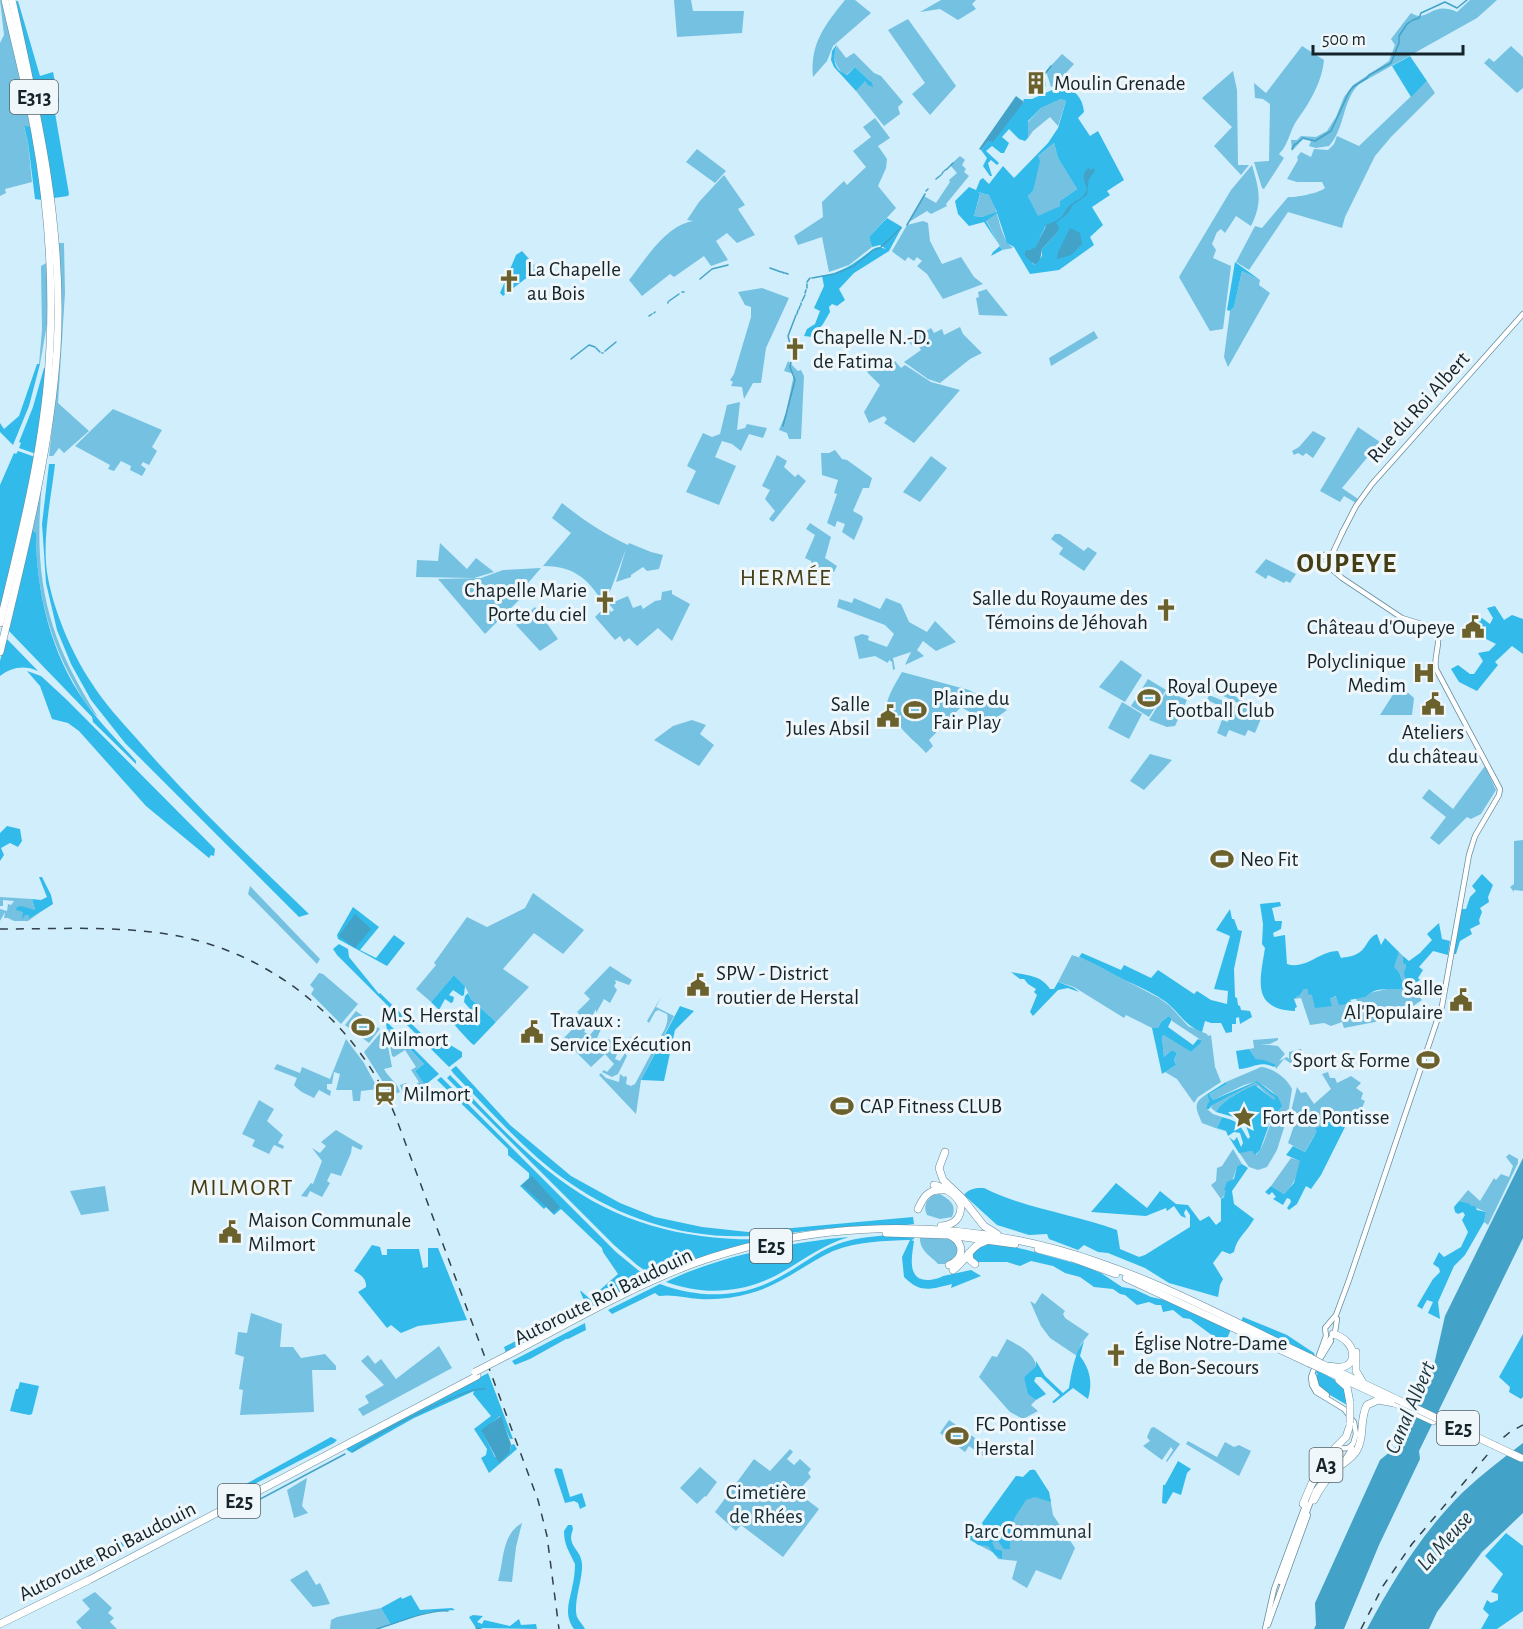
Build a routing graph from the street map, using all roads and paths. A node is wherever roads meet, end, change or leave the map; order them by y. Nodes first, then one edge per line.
1 (5, 0) edge
2 (12, 0) edge
3 (48, 195) junction
4 (1523, 314) edge
5 (40, 462) junction
6 (0, 623) edge
7 (1, 648) edge
8 (945, 1152) dead end
9 (936, 1183) dead end
10 (953, 1192) junction
11 (918, 1209) dead end
12 (924, 1231) junction
13 (949, 1235) junction
14 (1001, 1237) junction
15 (991, 1240) junction
16 (969, 1253) junction
17 (975, 1264) dead end
18 (1231, 1324) junction
19 (1332, 1332) junction
20 (1324, 1349) junction
21 (1321, 1366) junction
22 (1331, 1373) junction
23 (476, 1374) junction
24 (1312, 1383) junction
25 (1364, 1383) junction
26 (1334, 1400) junction
27 (1395, 1401) junction
28 (1349, 1425) junction
29 (1346, 1451) junction
30 (1356, 1452) junction
31 (1338, 1458) junction
32 (1523, 1459) edge
33 (1523, 1464) edge
34 (1308, 1503) junction
35 (1276, 1586) junction
36 (1269, 1608) junction
37 (0, 1619) edge
38 (0, 1624) edge
39 (1267, 1628) edge

1 - 3 highway, E313
2 - 3 highway, E313
3 - 5 highway, E313
4 - 19 main road, Rue du Roi Albert
5 - 6 highway, E313
5 - 7 highway, E313
8 - 10 highway
9 - 10 highway
10 - 11 highway
10 - 12 highway
10 - 14 highway
12 - 13 highway, Autoroute Roi Baudouin / E25
12 - 14 highway, Autoroute Roi Baudouin / E25
12 - 23 highway, Autoroute Roi Baudouin / E25, bridge
13 - 15 highway, Autoroute Roi Baudouin / E25
13 - 16 highway
14 - 18 highway, Autoroute Roi Baudouin / E25
15 - 16 highway
15 - 18 highway, Autoroute Roi Baudouin / E25
16 - 17 highway
18 - 21 highway, Autoroute Roi Baudouin / E25, bridge
19 - 20 main road
19 - 21 highway
19 - 24 main road
19 - 25 highway
20 - 24 main road
20 - 26 main road
21 - 22 highway, Autoroute Roi Baudouin / E25
21 - 25 highway, Autoroute Roi Baudouin / E25
22 - 27 highway, Autoroute Roi Baudouin / E25
22 - 28 highway, A3, bridge
23 - 37 highway, Autoroute Roi Baudouin / E25
23 - 38 highway, Autoroute Roi Baudouin / E25
24 - 26 main road
24 - 29 main road
25 - 27 highway, Autoroute Roi Baudouin / E25
26 - 29 main road
27 - 30 highway, A3
27 - 32 highway, Autoroute Roi Baudouin / E25, bridge
27 - 33 highway, Autoroute Roi Baudouin / E25, bridge
28 - 29 highway, A3
28 - 34 highway, A3
29 - 30 highway, A3
29 - 31 main road
29 - 31 main road
30 - 34 highway, A3
31 - 34 main road
31 - 34 main road
34 - 35 main road
34 - 36 main road
34 - 39 main road
35 - 36 main road
35 - 39 main road
36 - 39 main road

